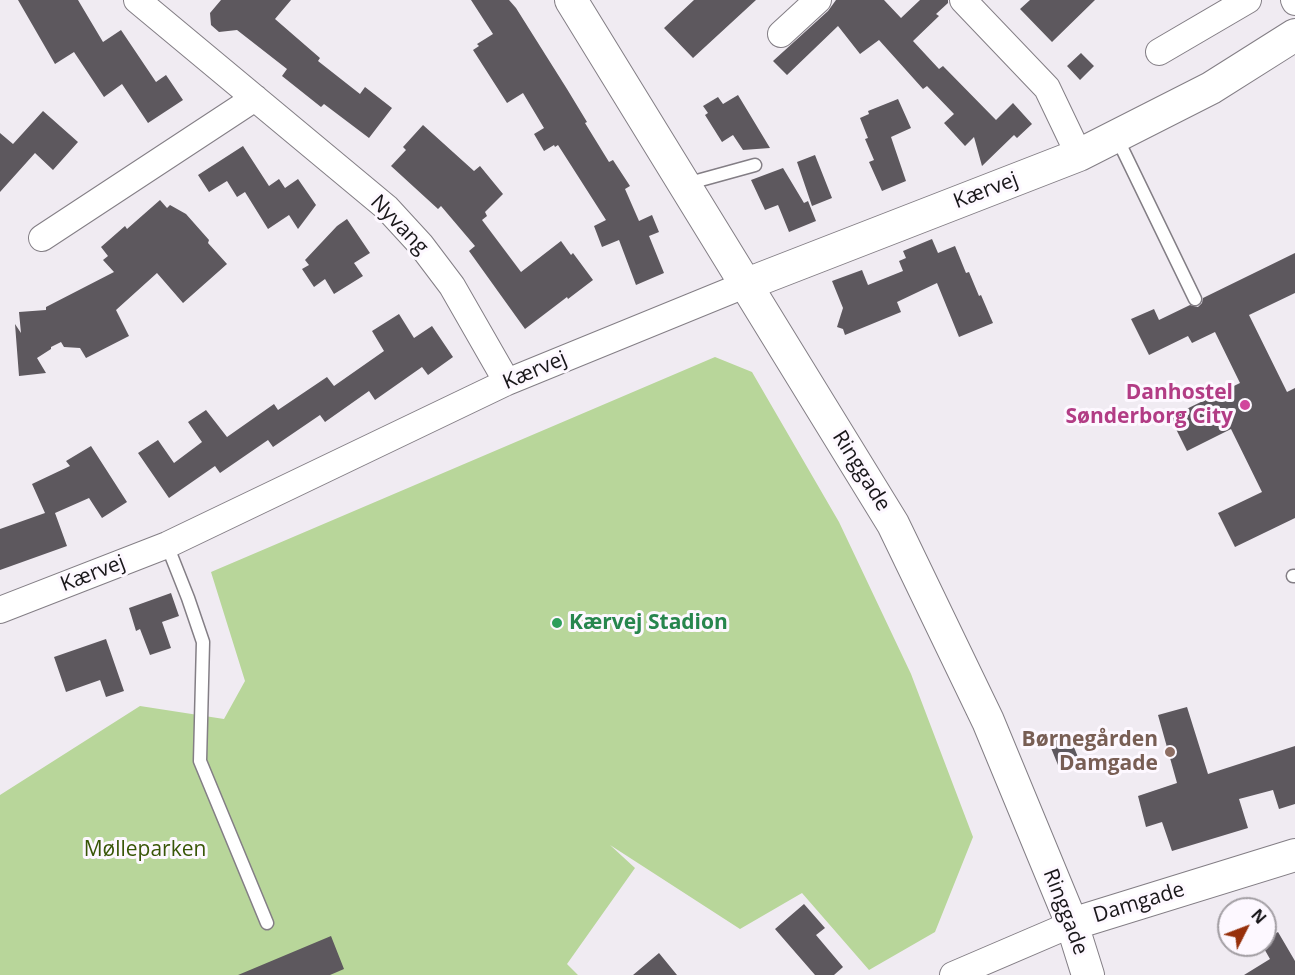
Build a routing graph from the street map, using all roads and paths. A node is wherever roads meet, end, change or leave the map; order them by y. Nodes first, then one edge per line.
1 (137, 0) edge
2 (571, 0) edge
3 (818, 0) edge
4 (963, 0) edge
5 (1248, 0) edge
6 (781, 34) dead end
7 (1295, 35) edge
8 (1159, 52) dead end
9 (255, 98) junction
10 (1116, 137) junction
11 (1079, 154) junction
12 (755, 165) dead end
13 (685, 184) junction
14 (42, 238) dead end
15 (747, 284) junction
16 (1195, 299) dead end
17 (507, 382) junction
18 (167, 545) junction
19 (0, 610) edge
20 (1295, 855) edge
21 (267, 923) dead end
22 (1072, 924) junction
23 (953, 975) edge
24 (1088, 975) edge

1 - 9 street, Nyvang
2 - 13 street, Ringgade
3 - 6 street
4 - 11 street
5 - 8 street
7 - 10 street, Kærvej
9 - 14 street
9 - 17 street, Nyvang
10 - 11 street, Kærvej
10 - 16 lane
11 - 15 street, Kærvej
12 - 13 lane
13 - 15 street, Ringgade
15 - 17 street, Kærvej
15 - 22 street, Ringgade
17 - 18 street, Kærvej
18 - 19 street, Kærvej
18 - 21 lane
20 - 22 street, Damgade
22 - 23 street, Damgade
22 - 24 street, Ringgade

